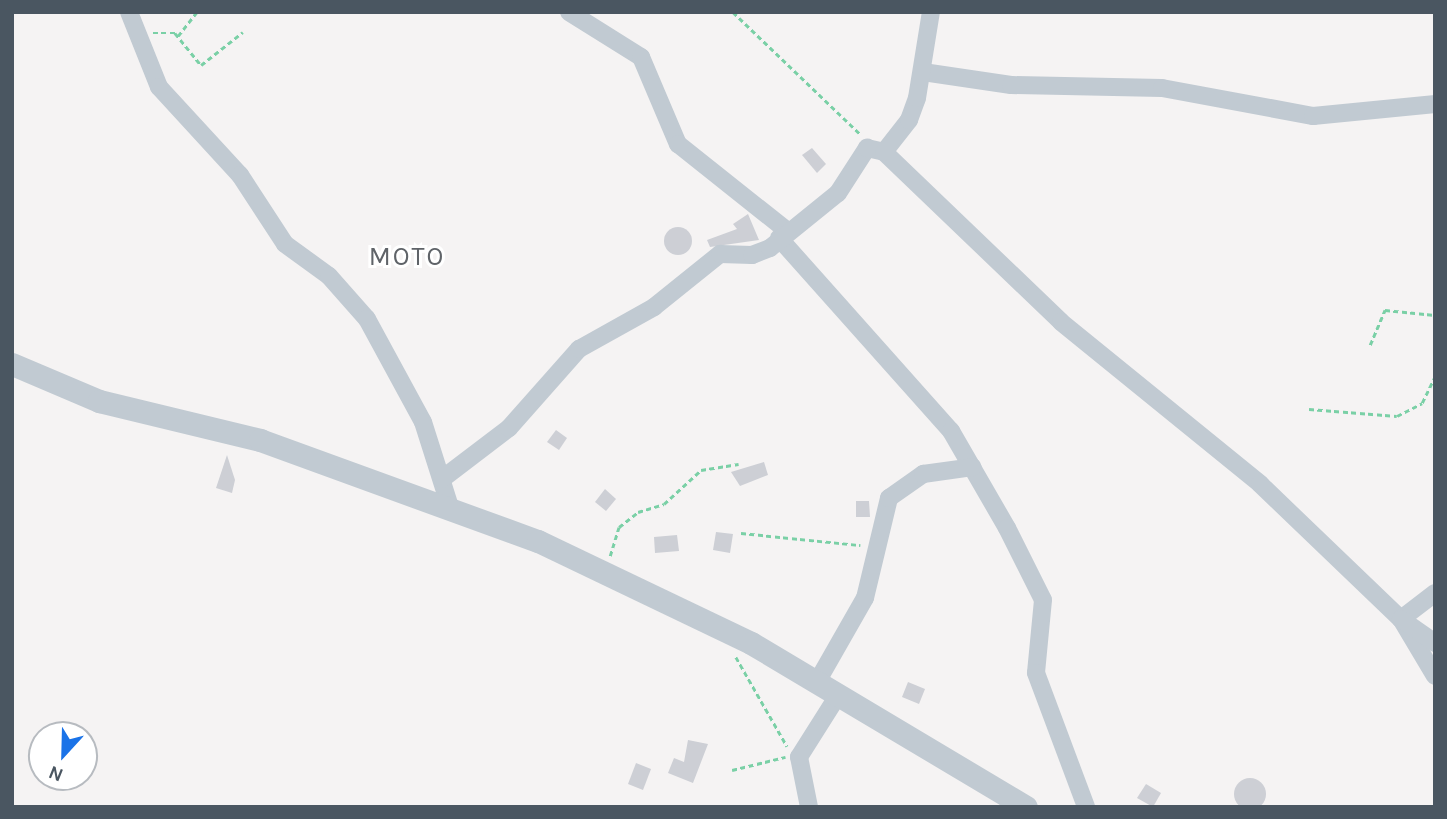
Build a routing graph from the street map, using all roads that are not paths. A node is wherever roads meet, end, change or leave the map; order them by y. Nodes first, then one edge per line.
1 (129, 12) edge
2 (569, 12) edge
3 (931, 12) edge
4 (923, 72) junction
5 (1435, 104) edge
6 (878, 149) junction
7 (782, 234) junction
8 (14, 368) edge
9 (973, 467) junction
10 (442, 479) junction
11 (450, 507) junction
12 (1435, 593) edge
13 (1401, 619) junction
14 (1435, 643) edge
15 (1435, 676) edge
16 (817, 682) junction
17 (837, 697) junction
18 (809, 807) edge
19 (1026, 807) edge
20 (1086, 807) edge

1 - 10 street
2 - 7 street
3 - 4 street
4 - 5 street
4 - 6 street
6 - 7 street
6 - 13 street
7 - 9 street
7 - 10 street
8 - 11 street
9 - 16 street
9 - 20 street
10 - 11 street
11 - 16 street
12 - 13 street
13 - 14 street
13 - 15 street
16 - 17 street
17 - 18 street
17 - 19 street

